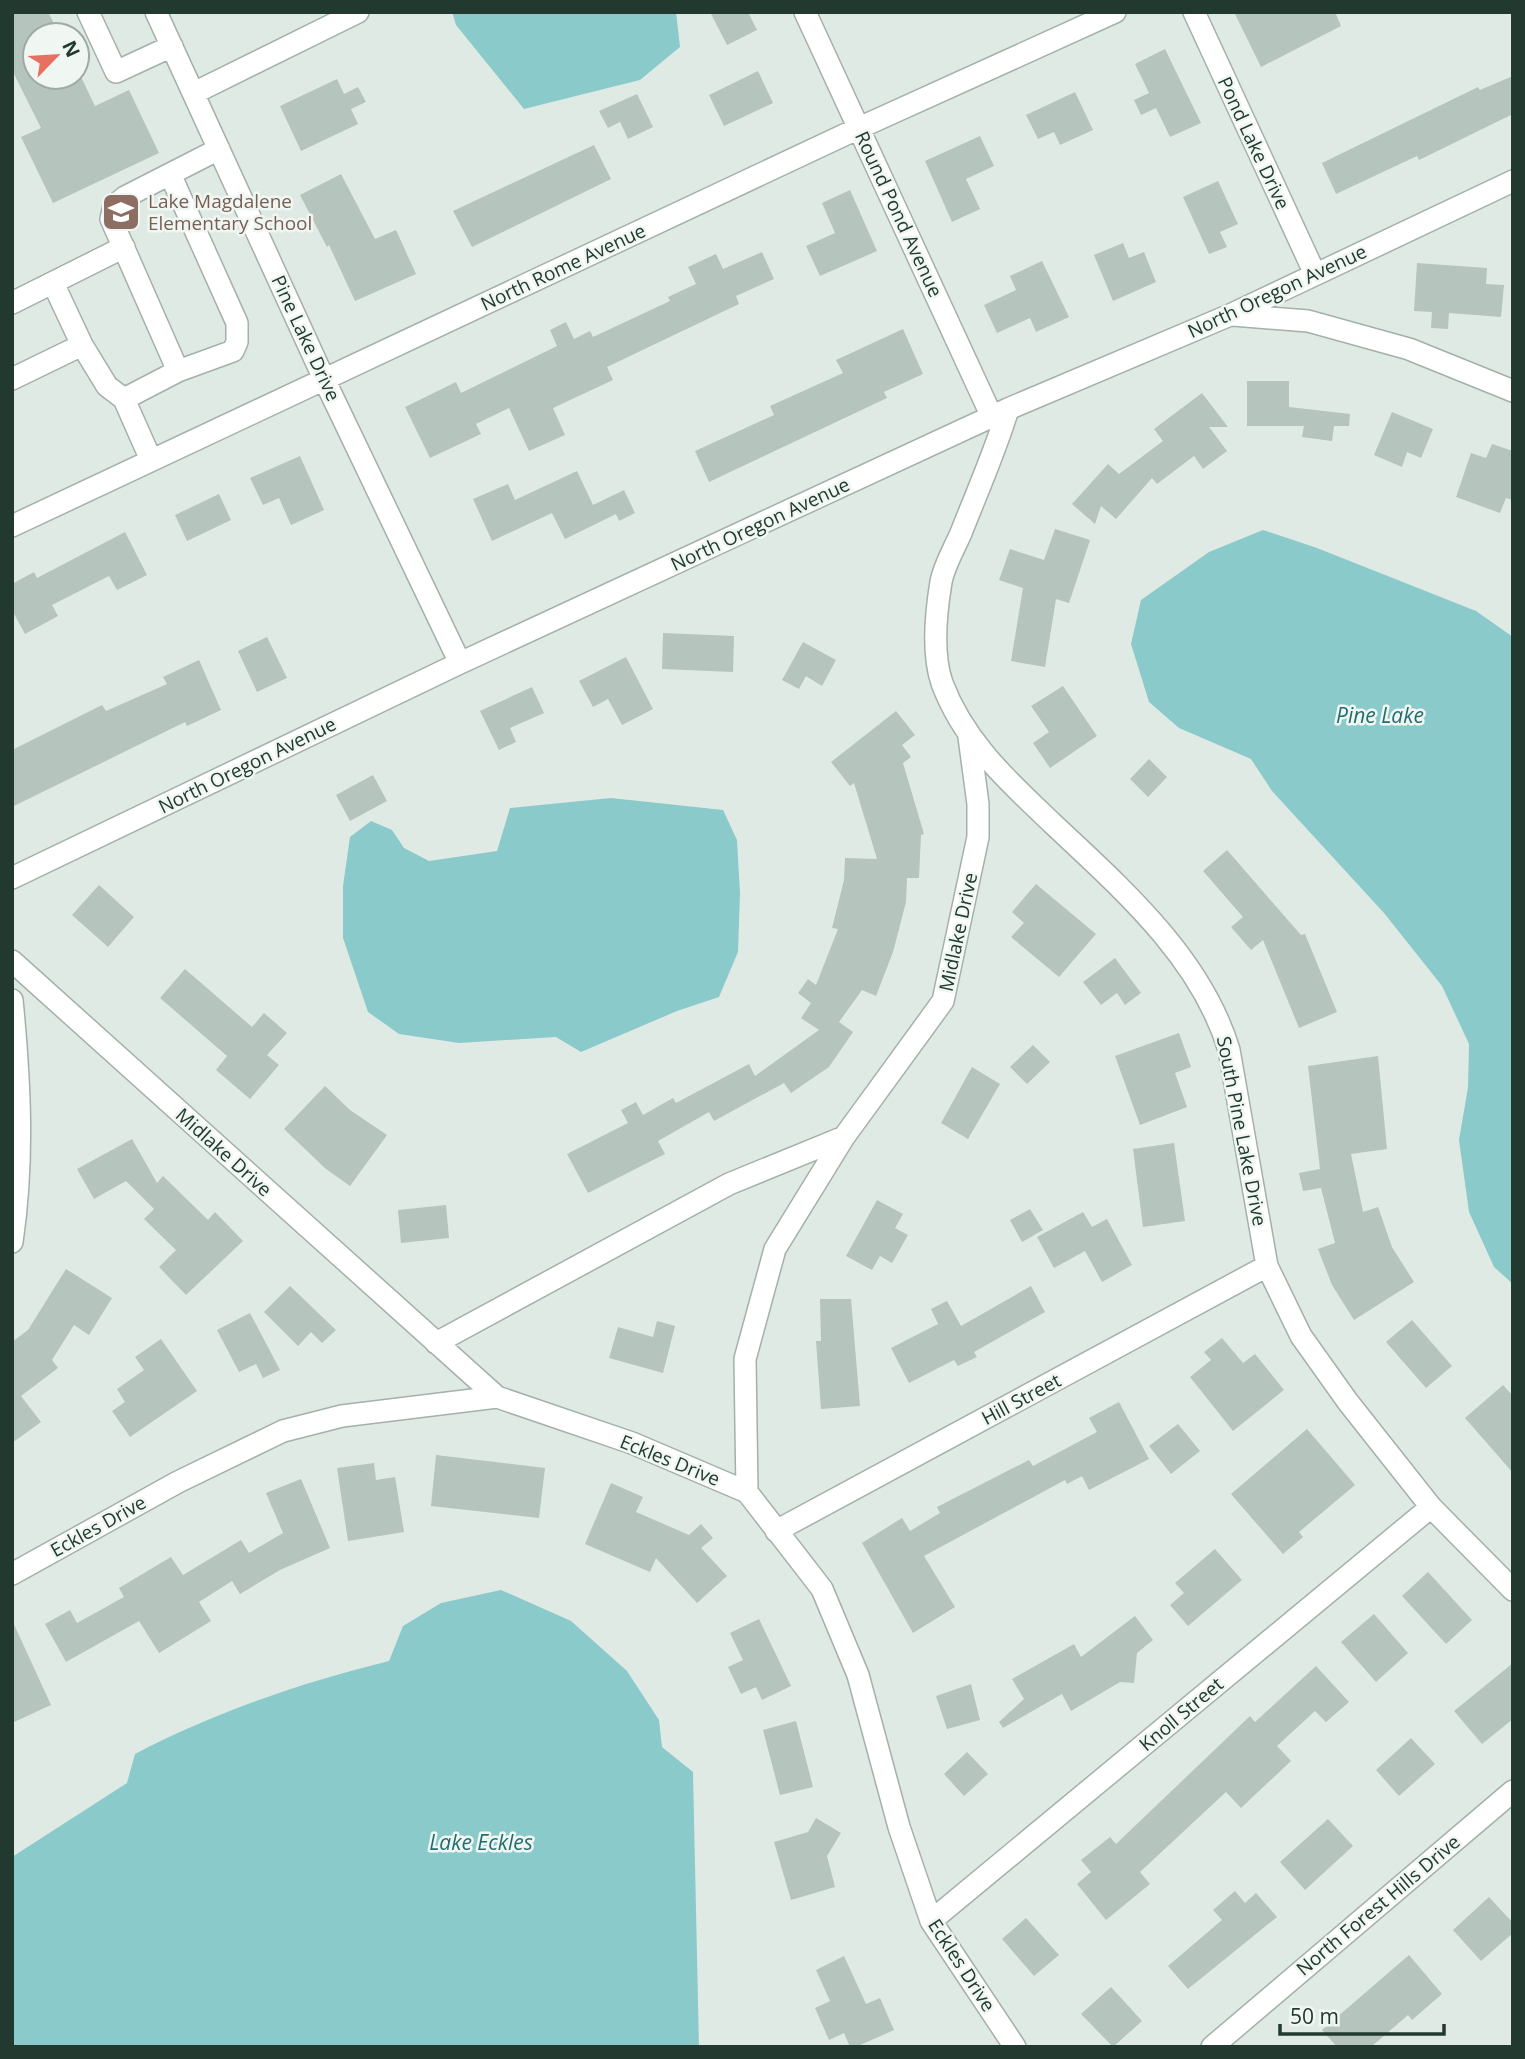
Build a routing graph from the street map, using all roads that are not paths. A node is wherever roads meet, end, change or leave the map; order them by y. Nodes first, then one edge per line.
1 (88, 12) edge
2 (156, 12) edge
3 (358, 12) edge
4 (805, 12) edge
5 (1115, 12) edge
6 (1194, 12) edge
7 (172, 46) junction
8 (194, 93) junction
9 (859, 128) junction
10 (219, 149) junction
11 (170, 174) junction
12 (1513, 181) edge
13 (124, 247) junction
14 (1315, 274) junction
15 (52, 283) junction
16 (12, 303) edge
17 (1230, 315) junction
18 (82, 345) junction
19 (178, 370) junction
20 (12, 379) edge
21 (324, 379) junction
22 (1513, 391) edge
23 (124, 399) junction
24 (1000, 413) junction
25 (151, 460) junction
26 (12, 526) edge
27 (460, 663) junction
28 (969, 737) junction
29 (12, 878) edge
30 (12, 961) edge
31 (12, 1000) edge
32 (844, 1138) junction
33 (12, 1242) edge
34 (1267, 1266) junction
35 (436, 1343) junction
36 (497, 1397) junction
37 (747, 1492) junction
38 (1431, 1507) junction
39 (776, 1531) junction
40 (12, 1574) edge
41 (1513, 1590) edge
42 (1513, 1791) edge
43 (931, 1921) junction
44 (1015, 2047) edge
45 (1212, 2047) edge

1 - 7 street
2 - 7 street, Pine Lake Drive
3 - 8 street
4 - 9 street, Round Pond Avenue
5 - 9 street, North Rome Avenue
6 - 14 street, Pond Lake Drive
7 - 8 street, Pine Lake Drive
8 - 10 street, Pine Lake Drive
9 - 21 street, North Rome Avenue
9 - 24 street, Round Pond Avenue
10 - 11 street
10 - 21 street, Pine Lake Drive
11 - 13 street
11 - 19 street
12 - 14 street, North Oregon Avenue
13 - 15 street
13 - 19 street
14 - 17 street, North Oregon Avenue
15 - 16 street
15 - 18 street
17 - 22 street
17 - 24 street, North Oregon Avenue
18 - 20 street
18 - 23 street
19 - 23 street
21 - 25 street, North Rome Avenue
21 - 27 street, Pine Lake Drive
23 - 25 street
24 - 27 street, North Oregon Avenue
24 - 28 street, South Pine Lake Drive
25 - 26 street, North Rome Avenue
27 - 29 street, North Oregon Avenue
28 - 32 street, Midlake Drive
28 - 34 street, South Pine Lake Drive
30 - 35 street, Midlake Drive
31 - 33 street
32 - 35 street
32 - 37 street, Midlake Drive
34 - 38 street, South Pine Lake Drive
34 - 39 street, Hill Street
35 - 36 street, Midlake Drive
36 - 37 street, Eckles Drive
36 - 40 street, Eckles Drive
37 - 39 street, Eckles Drive
38 - 41 street, South Pine Lake Drive
38 - 43 street, Knoll Street
39 - 43 street, Eckles Drive
42 - 45 street, North Forest Hills Drive
43 - 44 street, Eckles Drive

